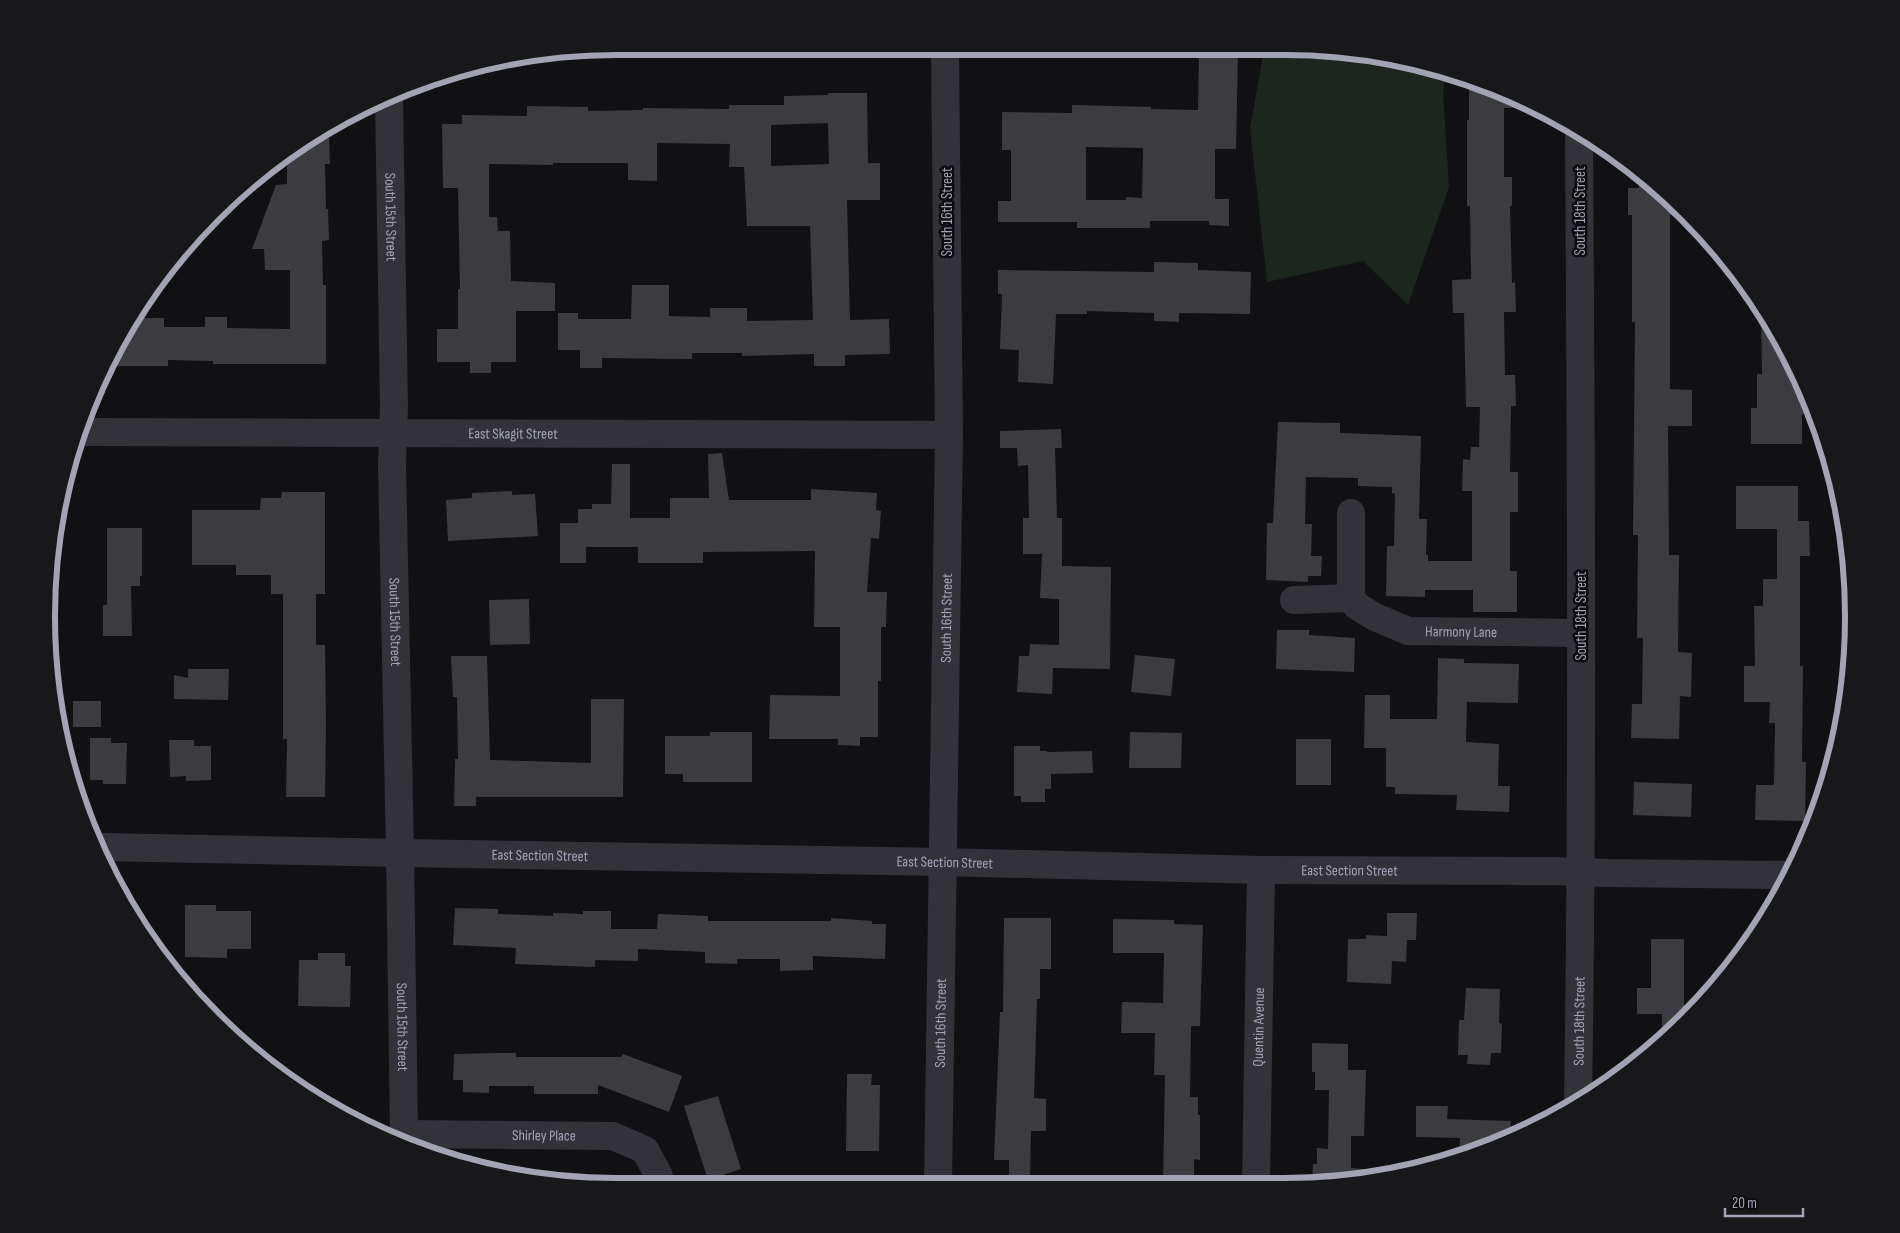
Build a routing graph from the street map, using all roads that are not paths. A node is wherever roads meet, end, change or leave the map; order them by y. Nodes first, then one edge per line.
1 (945, 55) edge
2 (389, 104) edge
3 (1579, 140) edge
4 (87, 432) edge
5 (393, 433) junction
6 (949, 435) junction
7 (1351, 513) dead end
8 (1351, 598) junction
9 (1294, 600) dead end
10 (1582, 633) junction
11 (105, 847) edge
12 (400, 853) junction
13 (943, 862) junction
14 (1261, 870) junction
15 (1581, 873) junction
16 (1782, 875) edge
17 (1578, 1094) edge
18 (402, 1135) edge
19 (412, 1139) edge
20 (659, 1178) edge
21 (938, 1178) edge
22 (1256, 1178) edge

1 - 6 street, South 16th Street
2 - 5 street, South 15th Street
3 - 10 street, South 18th Street
4 - 5 street, East Skagit Street
5 - 6 street, East Skagit Street
5 - 12 street, South 15th Street
6 - 13 street, South 16th Street
7 - 8 street
8 - 9 street
8 - 10 street, Harmony Lane
10 - 15 street, South 18th Street
11 - 12 street, East Section Street
12 - 13 street, East Section Street
12 - 18 street, South 15th Street
13 - 14 street, East Section Street
13 - 21 street, South 16th Street
14 - 15 street, East Section Street
14 - 22 street, Quentin Avenue
15 - 16 street, East Section Street
15 - 17 street, South 18th Street
19 - 20 street, Shirley Place

